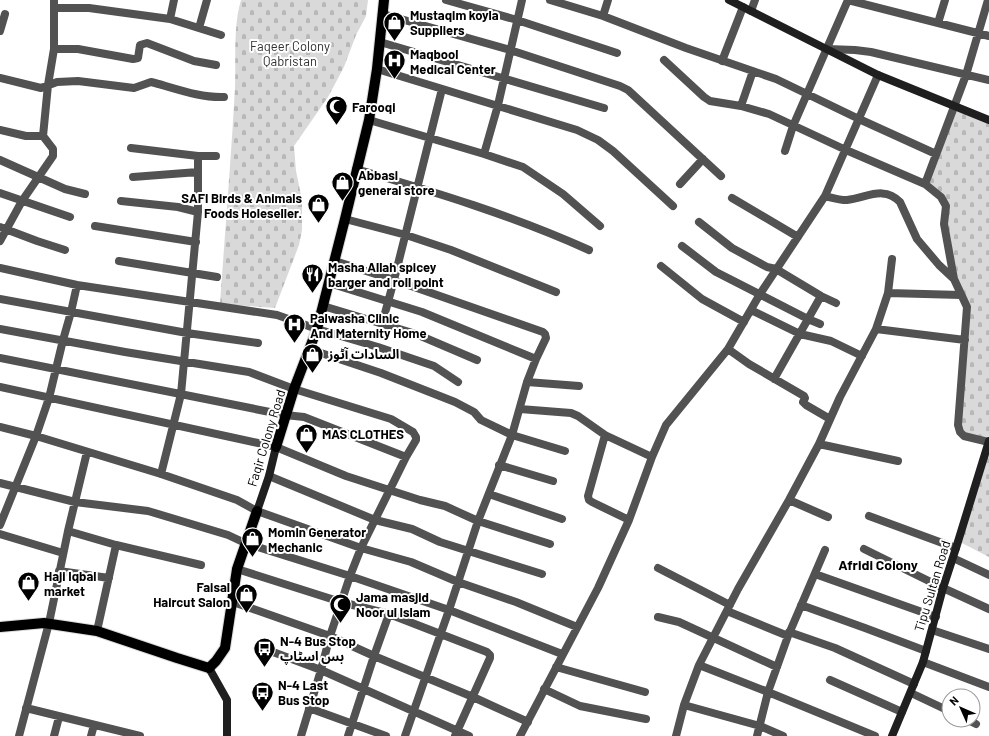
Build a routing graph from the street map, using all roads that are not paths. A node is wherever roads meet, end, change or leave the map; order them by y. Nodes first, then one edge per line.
1 (174, 0) edge
2 (207, 0) edge
3 (384, 0) edge
4 (446, 0) edge
5 (522, 0) edge
6 (550, 0) edge
7 (608, 0) edge
8 (729, 0) edge
9 (755, 0) edge
10 (848, 0) edge
11 (945, 0) edge
12 (988, 0) edge
13 (54, 4) edge
14 (89, 4) edge
15 (742, 7) junction
16 (751, 11) junction
17 (4, 14) dead end
18 (383, 14) junction
19 (603, 16) junction
20 (170, 19) junction
21 (517, 20) junction
22 (938, 23) junction
23 (200, 28) junction
24 (0, 31) edge
25 (978, 33) junction
26 (221, 35) dead end
27 (989, 36) edge
28 (380, 42) junction
29 (54, 49) junction
30 (827, 49) junction
31 (510, 50) junction
32 (617, 53) dead end
33 (664, 60) dead end
34 (722, 61) junction
35 (216, 65) dead end
36 (377, 69) junction
37 (753, 71) junction
38 (966, 75) junction
39 (878, 76) junction
40 (0, 78) edge
41 (504, 78) junction
42 (989, 80) edge
43 (48, 85) junction
44 (442, 89) junction
45 (807, 93) junction
46 (224, 97) dead end
47 (498, 105) junction
48 (741, 106) junction
49 (954, 106) junction
50 (604, 108) dead end
51 (859, 119) junction
52 (369, 120) junction
53 (989, 120) edge
54 (793, 126) junction
55 (0, 130) edge
56 (43, 136) junction
57 (430, 138) junction
58 (131, 148) dead end
59 (846, 150) junction
60 (785, 151) dead end
61 (484, 154) junction
62 (936, 154) junction
63 (198, 156) junction
64 (216, 156) dead end
65 (703, 159) junction
66 (0, 160) edge
67 (356, 169) junction
68 (198, 172) junction
69 (39, 176) junction
70 (721, 176) dead end
71 (133, 177) dead end
72 (680, 184) dead end
73 (925, 184) junction
74 (417, 187) junction
75 (0, 193) edge
76 (85, 194) dead end
77 (825, 196) junction
78 (732, 198) dead end
79 (22, 201) junction
80 (121, 201) dead end
81 (673, 206) dead end
82 (198, 212) junction
83 (70, 217) dead end
84 (345, 219) junction
85 (699, 222) dead end
86 (95, 226) dead end
87 (600, 226) dead end
88 (3, 228) edge
89 (406, 235) junction
90 (798, 237) junction
91 (0, 241) edge
92 (196, 242) junction
93 (682, 246) dead end
94 (65, 250) dead end
95 (589, 250) dead end
96 (892, 259) dead end
97 (335, 261) junction
98 (118, 262) dead end
99 (661, 266) dead end
100 (0, 268) edge
101 (776, 269) junction
102 (193, 274) junction
103 (217, 277) dead end
104 (954, 279) junction
105 (394, 280) junction
106 (329, 283) junction
107 (77, 285) junction
108 (556, 292) dead end
109 (888, 293) junction
110 (760, 294) junction
111 (961, 295) junction
112 (821, 296) junction
113 (0, 300) edge
114 (190, 302) junction
115 (388, 302) junction
116 (836, 302) dead end
117 (323, 306) junction
118 (751, 310) junction
119 (71, 312) junction
120 (808, 319) junction
121 (744, 322) junction
122 (382, 324) junction
123 (820, 324) dead end
124 (0, 328) edge
125 (317, 329) junction
126 (876, 329) junction
127 (187, 333) junction
128 (800, 334) junction
129 (63, 340) junction
130 (965, 340) junction
131 (258, 343) dead end
132 (309, 349) junction
133 (728, 349) junction
134 (862, 356) junction
135 (0, 358) edge
136 (536, 359) junction
137 (476, 360) dead end
138 (185, 362) junction
139 (56, 369) junction
140 (774, 379) junction
141 (458, 382) dead end
142 (528, 382) junction
143 (579, 386) dead end
144 (0, 387) edge
145 (294, 389) junction
146 (182, 394) junction
147 (49, 398) junction
148 (520, 409) junction
149 (285, 415) junction
150 (830, 419) junction
151 (174, 425) junction
152 (0, 427) edge
153 (512, 435) junction
154 (605, 435) junction
155 (36, 436) junction
156 (989, 441) edge
157 (819, 444) junction
158 (276, 447) junction
159 (565, 451) dead end
160 (87, 452) junction
161 (406, 457) junction
162 (652, 457) junction
163 (898, 461) dead end
164 (499, 465) junction
165 (161, 474) junction
166 (269, 476) junction
167 (553, 481) dead end
168 (0, 483) edge
169 (15, 487) junction
170 (390, 490) junction
171 (489, 494) junction
172 (789, 500) junction
173 (75, 502) junction
174 (257, 511) junction
175 (869, 516) dead end
176 (828, 517) dead end
177 (562, 519) dead end
178 (375, 520) junction
179 (629, 520) junction
180 (478, 521) junction
181 (0, 525) edge
182 (68, 531) junction
183 (0, 534) edge
184 (245, 543) junction
185 (550, 544) dead end
186 (116, 545) junction
187 (361, 548) junction
188 (956, 548) junction
189 (864, 549) dead end
190 (825, 550) dead end
191 (468, 551) junction
192 (63, 554) junction
193 (953, 558) junction
194 (201, 565) dead end
195 (658, 568) dead end
196 (238, 569) junction
197 (59, 571) junction
198 (542, 574) dead end
199 (815, 574) junction
200 (989, 575) edge
201 (350, 576) junction
202 (109, 578) junction
203 (458, 582) junction
204 (943, 588) junction
205 (233, 602) junction
206 (341, 602) junction
207 (801, 606) junction
208 (728, 608) junction
209 (989, 609) edge
210 (449, 610) junction
211 (389, 614) junction
212 (658, 617) dead end
213 (936, 617) junction
214 (48, 623) junction
215 (0, 627) edge
216 (577, 627) junction
217 (932, 630) junction
218 (97, 631) junction
219 (441, 633) junction
220 (788, 634) junction
221 (330, 636) junction
222 (714, 637) junction
223 (989, 649) edge
224 (926, 651) junction
225 (273, 652) dead end
226 (562, 654) junction
227 (374, 656) junction
228 (923, 662) junction
229 (699, 665) junction
230 (556, 667) junction
231 (777, 667) junction
232 (209, 668) junction
233 (321, 670) junction
234 (426, 677) junction
235 (830, 680) dead end
236 (914, 684) junction
237 (989, 687) edge
238 (363, 689) junction
239 (544, 690) junction
240 (645, 692) dead end
241 (768, 692) junction
242 (911, 693) junction
243 (473, 697) junction
244 (684, 705) junction
245 (941, 707) edge
246 (26, 708) junction
247 (309, 708) junction
248 (413, 712) junction
249 (902, 712) junction
250 (59, 717) junction
251 (646, 719) dead end
252 (528, 722) junction
253 (352, 724) junction
254 (94, 725) junction
255 (760, 726) junction
256 (456, 734) edge
257 (128, 735) edge
258 (19, 736) edge
259 (54, 736) edge
260 (91, 736) edge
261 (140, 736) edge
262 (226, 736) edge
263 (301, 736) edge
264 (348, 736) edge
265 (386, 736) edge
266 (405, 736) edge
267 (469, 736) edge
268 (520, 736) edge
269 (678, 736) edge
270 (757, 736) edge
271 (783, 736) edge
272 (875, 736) edge
273 (892, 736) edge

1 - 20 street
2 - 23 street
3 - 18 main road, Faqir Colony Road
4 - 21 street
5 - 21 street
6 - 19 street
7 - 19 street
8 - 15 main road
9 - 16 street
10 - 22 street
10 - 30 street
11 - 22 street
12 - 25 street
13 - 14 street
13 - 29 street
14 - 20 street
15 - 16 main road
15 - 34 street
16 - 30 main road
17 - 24 street
18 - 28 main road, Faqir Colony Road
18 - 31 street
19 - 34 street
20 - 23 street
21 - 31 street
21 - 32 street
22 - 25 street
23 - 26 street
25 - 27 street
25 - 38 street
28 - 36 main road, Faqir Colony Road
28 - 41 street
29 - 35 street
29 - 43 street
30 - 38 street
30 - 39 main road
30 - 45 street
31 - 41 street
31 - 65 street
33 - 48 street
34 - 37 street
36 - 44 street
36 - 52 main road, Faqir Colony Road
37 - 45 street
37 - 48 street
38 - 42 street
38 - 49 street
39 - 49 main road
39 - 51 street
40 - 43 street
41 - 47 street
41 - 50 street
43 - 46 street
43 - 56 street
44 - 47 street
44 - 57 street
45 - 51 street
45 - 54 street
47 - 61 street
47 - 81 street
48 - 54 street
49 - 53 main road
49 - 62 street
51 - 59 street
51 - 62 street
52 - 57 street
52 - 67 main road, Faqir Colony Road
54 - 59 street
54 - 60 street
55 - 56 street
56 - 69 street
57 - 61 street
57 - 74 street
58 - 63 street
59 - 73 street
59 - 77 street
61 - 87 street
62 - 73 street
63 - 64 street
63 - 68 street
65 - 70 street
65 - 72 street
66 - 69 street
67 - 74 street
67 - 84 main road, Faqir Colony Road
68 - 71 street
68 - 82 street
69 - 76 street
69 - 79 street
73 - 104 street
74 - 89 street
74 - 95 street
75 - 79 street
77 - 90 street
77 - 104 street
78 - 90 street
79 - 83 street
79 - 88 street
80 - 82 street
82 - 92 street
84 - 89 street
84 - 97 main road, Faqir Colony Road
85 - 101 street
86 - 92 street
88 - 91 street
88 - 94 street
89 - 105 street
89 - 108 street
90 - 101 street
92 - 102 street
93 - 110 street
96 - 109 street
97 - 105 street
97 - 106 main road, Faqir Colony Road
98 - 102 street
99 - 121 street
100 - 107 street
101 - 110 street
101 - 112 street
102 - 103 street
102 - 114 street
104 - 111 street
105 - 115 street
105 - 136 street
106 - 115 street
106 - 117 main road, Faqir Colony Road
107 - 114 street
107 - 119 street
109 - 111 street
109 - 126 street
110 - 118 street
110 - 120 street
111 - 130 street
112 - 116 street
112 - 120 street
113 - 119 street
114 - 125 street
114 - 127 street
115 - 122 street
115 - 136 street
117 - 122 street
117 - 125 main road, Faqir Colony Road
118 - 121 street
118 - 128 street
119 - 127 street
119 - 129 street
120 - 123 street
120 - 128 street
121 - 133 street
122 - 137 street
124 - 129 street
125 - 132 main road, Faqir Colony Road
125 - 141 street
126 - 130 street
126 - 134 street
127 - 131 street
127 - 138 street
128 - 134 street
128 - 140 street
129 - 138 street
129 - 139 street
130 - 156 street
132 - 145 main road, Faqir Colony Road
132 - 153 street
133 - 140 street
133 - 162 street
134 - 150 street
135 - 139 street
136 - 142 street
138 - 145 street
138 - 146 street
139 - 146 street
139 - 147 street
140 - 150 street
142 - 143 street
142 - 148 street
144 - 147 street
145 - 149 main road, Faqir Colony Road
145 - 161 street
146 - 149 street
146 - 151 street
147 - 151 street
147 - 155 street
148 - 153 street
148 - 154 street
149 - 158 main road, Faqir Colony Road
149 - 161 street
150 - 157 street
151 - 158 street
151 - 165 street
152 - 155 street
153 - 159 street
153 - 164 street
154 - 162 street
154 - 179 street
155 - 160 street
155 - 169 street
156 - 188 main road, Tipu Sultan Road
157 - 163 street
157 - 172 street
158 - 166 main road, Faqir Colony Road
158 - 170 street
160 - 165 street
160 - 173 street
161 - 170 street
162 - 179 street
164 - 167 street
164 - 171 street
165 - 174 street
166 - 174 main road, Faqir Colony Road
166 - 178 street
168 - 169 street
169 - 173 street
169 - 181 street
170 - 178 street
170 - 180 street
171 - 177 street
171 - 180 street
172 - 176 street
172 - 208 street
173 - 182 street
173 - 184 street
174 - 184 main road, Faqir Colony Road
174 - 187 street
175 - 188 street
178 - 187 street
178 - 191 street
179 - 216 street
180 - 185 street
180 - 191 street
182 - 186 street
182 - 192 street
183 - 192 street
184 - 196 main road, Faqir Colony Road
184 - 201 street
186 - 194 street
186 - 202 street
187 - 201 street
187 - 203 street
188 - 193 main road, Tipu Sultan Road
189 - 204 street
190 - 199 street
191 - 198 street
191 - 203 street
192 - 197 street
193 - 200 street
193 - 204 main road, Tipu Sultan Road
195 - 208 street
196 - 205 main road, Faqir Colony Road
196 - 206 street
197 - 202 street
197 - 214 street
199 - 207 street
199 - 213 street
201 - 206 street
201 - 210 street
202 - 218 street
203 - 210 street
203 - 216 street
204 - 209 street
204 - 213 main road, Tipu Sultan Road
205 - 221 street
205 - 232 main road, Faqir Colony Road
206 - 211 street
206 - 221 street
207 - 220 street
207 - 224 street
208 - 220 street
208 - 222 street
210 - 219 street
210 - 226 street
211 - 219 street
211 - 227 street
212 - 222 street
213 - 217 main road, Tipu Sultan Road
214 - 215 main road
214 - 218 main road
214 - 246 street
216 - 226 street
217 - 223 street
217 - 224 main road, Tipu Sultan Road
218 - 232 main road
219 - 234 street
219 - 243 street
220 - 231 street
220 - 236 street
221 - 227 street
221 - 233 street
222 - 229 street
222 - 231 street
224 - 228 main road, Tipu Sultan Road
225 - 233 street
226 - 230 street
227 - 234 street
227 - 238 street
228 - 236 main road, Tipu Sultan Road
228 - 237 street
229 - 241 street
229 - 244 street
230 - 239 street
230 - 240 street
231 - 241 street
232 - 262 main road
233 - 238 street
233 - 247 street
234 - 243 street
234 - 248 street
235 - 249 street
236 - 242 main road, Tipu Sultan Road
238 - 248 street
238 - 253 street
239 - 251 street
239 - 252 street
241 - 255 street
241 - 272 street
242 - 245 street
242 - 249 main road, Tipu Sultan Road
243 - 252 street
243 - 256 street
244 - 255 street
244 - 269 street
246 - 250 street
246 - 258 street
247 - 253 street
247 - 263 street
248 - 256 street
248 - 266 street
249 - 273 main road, Tipu Sultan Road
250 - 254 street
250 - 259 street
252 - 268 street
253 - 264 street
253 - 265 street
254 - 257 street
254 - 260 street
255 - 270 street
255 - 271 street
256 - 267 street
257 - 261 street

